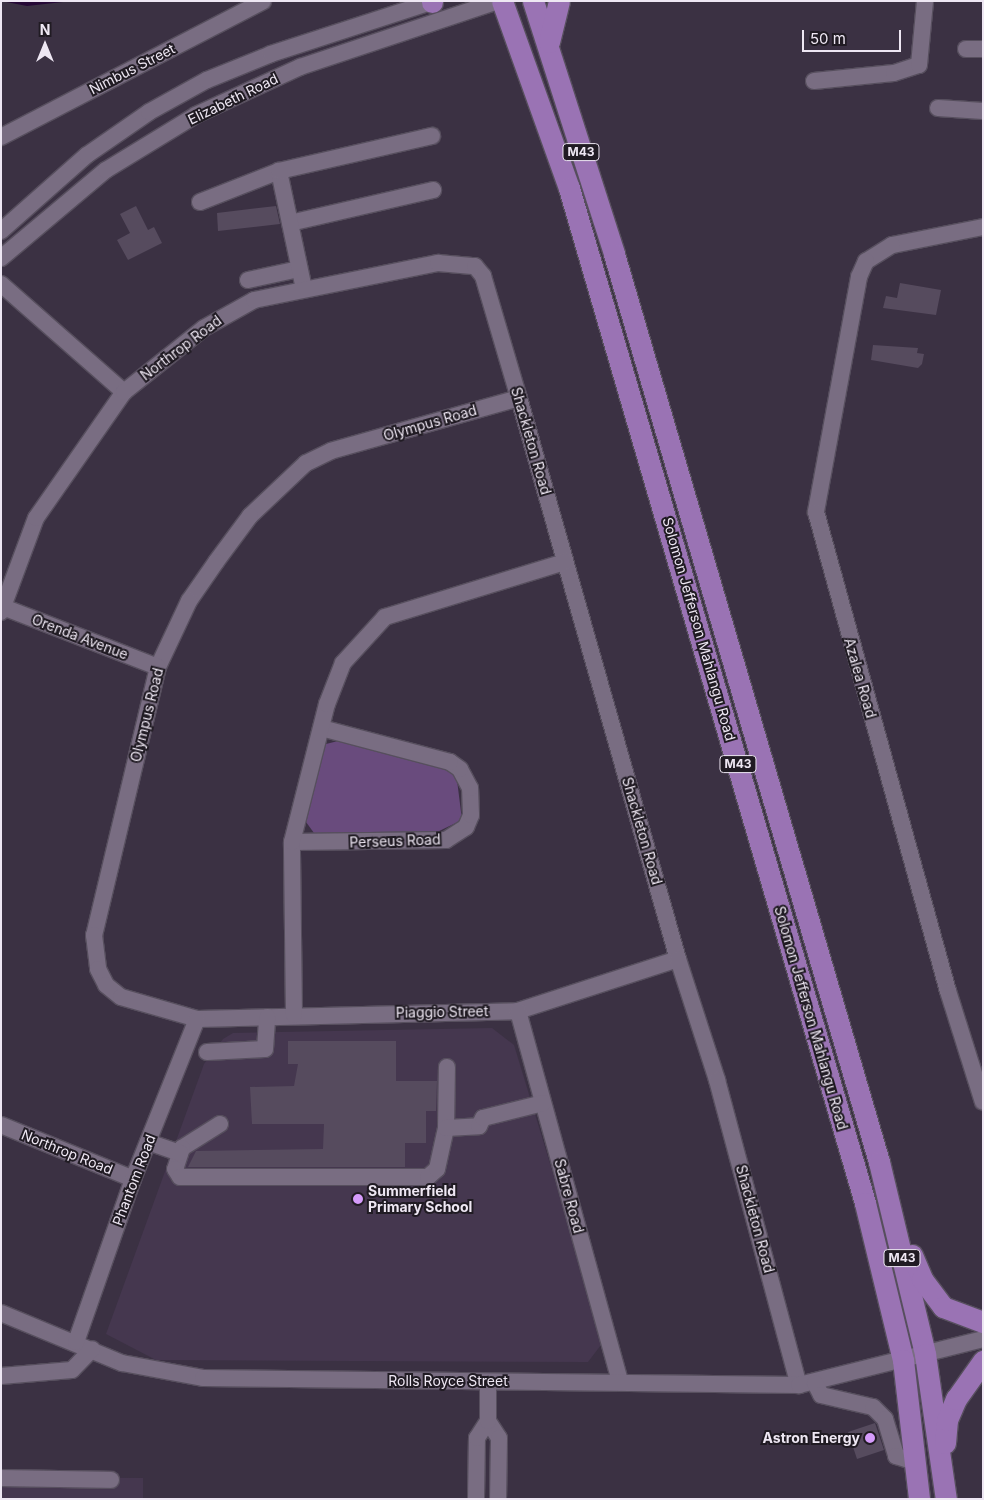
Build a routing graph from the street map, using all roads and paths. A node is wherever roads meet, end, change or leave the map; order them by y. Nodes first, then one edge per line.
1 (263, 1) edge
2 (498, 1) edge
3 (502, 1) edge
4 (533, 1) edge
5 (559, 1) edge
6 (925, 1) edge
7 (433, 2) edge
8 (966, 48) dead end
9 (983, 49) edge
10 (551, 58) junction
11 (814, 81) dead end
12 (938, 108) dead end
13 (983, 111) edge
14 (432, 136) dead end
15 (1, 137) edge
16 (279, 171) junction
17 (433, 190) dead end
18 (200, 202) dead end
19 (290, 223) junction
20 (983, 227) edge
21 (1, 231) edge
22 (1, 258) edge
23 (299, 269) junction
24 (483, 276) joint
25 (248, 280) dead end
26 (1, 284) edge
27 (304, 289) junction
28 (124, 392) junction
29 (519, 398) junction
30 (565, 562) junction
31 (2, 610) edge
32 (158, 667) junction
33 (321, 728) junction
34 (292, 842) junction
35 (678, 959) junction
36 (518, 1011) junction
37 (294, 1015) junction
38 (266, 1016) junction
39 (197, 1019) junction
40 (207, 1052) dead end
41 (448, 1068) dead end
42 (979, 1074) edge
43 (983, 1102) edge
44 (543, 1103) junction
45 (220, 1124) dead end
46 (1, 1125) edge
47 (446, 1128) junction
48 (148, 1142) junction
49 (180, 1153) junction
50 (133, 1179) junction
51 (890, 1201) junction
52 (1, 1313) edge
53 (983, 1322) edge
54 (983, 1339) edge
55 (76, 1342) junction
56 (92, 1349) junction
57 (924, 1354) junction
58 (903, 1360) junction
59 (983, 1361) edge
60 (1, 1376) edge
61 (488, 1382) junction
62 (620, 1382) junction
63 (807, 1384) junction
64 (488, 1425) junction
65 (915, 1462) junction
66 (1, 1478) edge
67 (111, 1480) dead end
68 (946, 1497) edge
69 (476, 1499) edge
70 (498, 1499) edge
71 (919, 1499) edge

1 - 15 street, Nimbus Street
2 - 22 street, Elizabeth Road
3 - 58 main road, Solomon Jefferson Mahlangu Road / M43
4 - 10 main road, Solomon Jefferson Mahlangu Road / M43
5 - 10 main road
6 - 11 street
7 - 21 street, Elizabeth Road
8 - 9 street
10 - 51 main road, Solomon Jefferson Mahlangu Road / M43
12 - 13 street
14 - 16 street
16 - 18 street
16 - 19 street
17 - 19 street
19 - 23 street
20 - 42 street, Azalea Road
23 - 25 street
23 - 27 street
24 - 27 street, Northrop Road
24 - 29 street, Shackleton Road
26 - 28 street
27 - 28 street, Northrop Road
28 - 31 street, Northrop Road
29 - 30 street, Shackleton Road
29 - 32 street, Olympus Road
30 - 33 street
30 - 35 street, Shackleton Road
31 - 32 street, Orenda Avenue
32 - 39 street, Olympus Road
33 - 34 street
33 - 34 street, Perseus Road
34 - 37 street
35 - 36 street, Piaggio Street
35 - 63 street, Shackleton Road
36 - 37 street, Piaggio Street
36 - 44 street, Sabre Road
37 - 38 street, Piaggio Street
38 - 39 street, Piaggio Street
38 - 40 street
39 - 48 street, Phantom Road
41 - 47 street
42 - 43 street, Azalea Road
44 - 47 street
44 - 62 street, Sabre Road
45 - 49 street
46 - 50 street, Northrop Road
47 - 49 street
48 - 49 street
48 - 50 street, Phantom Road
50 - 55 street, Phantom Road
51 - 53 main road
51 - 57 main road, Solomon Jefferson Mahlangu Road / M43
52 - 55 street, Rolls Royce Street
54 - 57 street, Rolls Royce Street
55 - 56 street, Rolls Royce Street
56 - 60 street
56 - 61 street, Rolls Royce Street
57 - 58 street, Rolls Royce Street
57 - 68 main road, Solomon Jefferson Mahlangu Road / M43
58 - 63 street, Rolls Royce Street
58 - 65 main road, Solomon Jefferson Mahlangu Road / M43
59 - 68 main road
61 - 62 street, Rolls Royce Street
61 - 64 street
62 - 63 street, Rolls Royce Street
63 - 65 street
64 - 69 street
64 - 70 street
65 - 71 main road, Solomon Jefferson Mahlangu Road / M43
66 - 67 street

